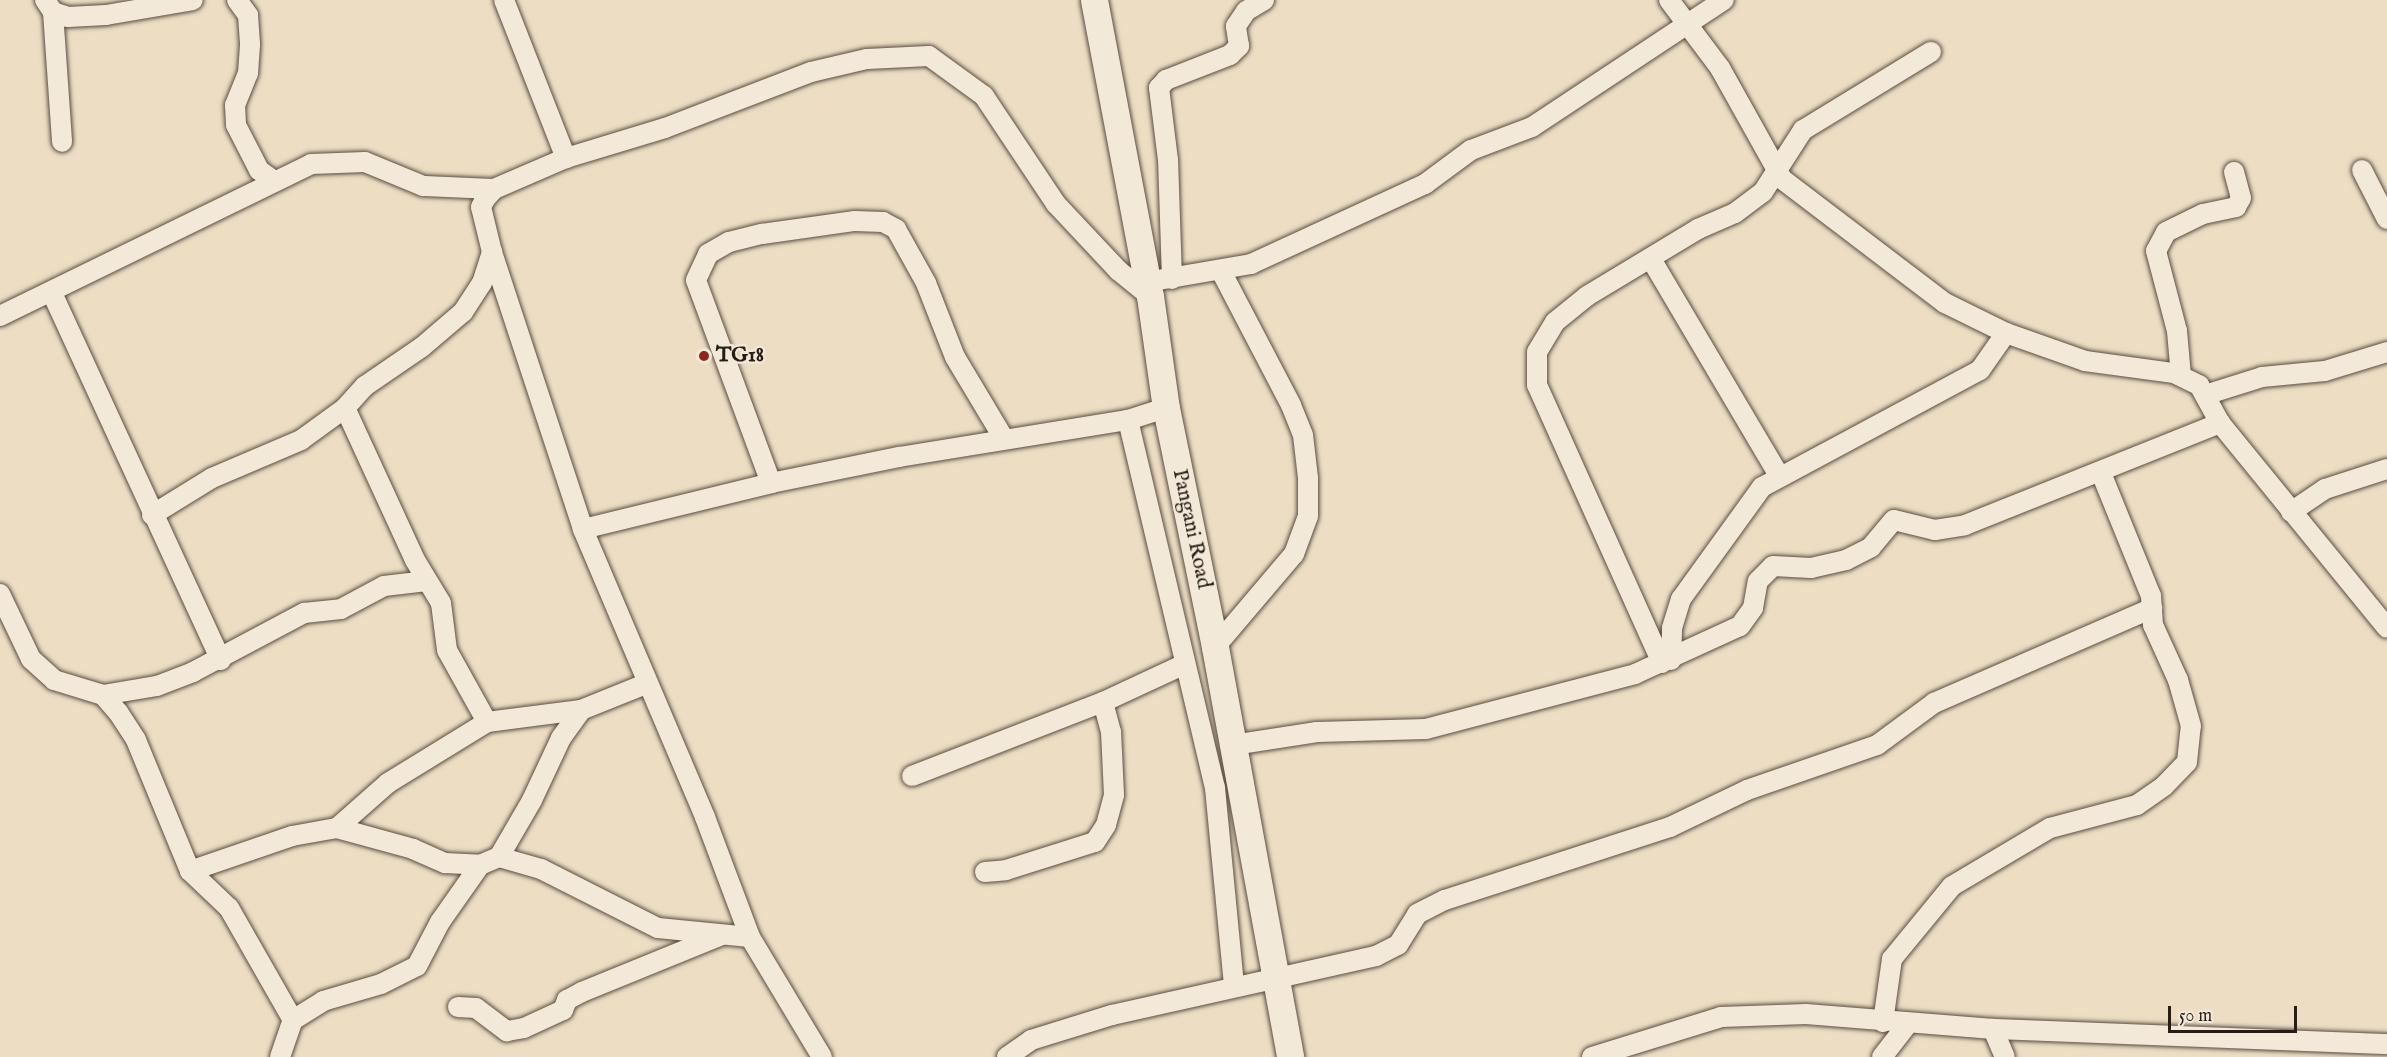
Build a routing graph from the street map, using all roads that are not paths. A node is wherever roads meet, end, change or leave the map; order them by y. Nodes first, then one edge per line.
1 (193, 0) edge
2 (237, 0) edge
3 (504, 0) edge
4 (1094, 0) edge
5 (1264, 0) edge
6 (1669, 0) edge
7 (1724, 0) edge
8 (49, 6) edge
9 (1687, 24) junction
10 (1931, 52) dead end
11 (62, 142) dead end
12 (566, 158) junction
13 (1776, 168) junction
14 (2362, 170) dead end
15 (2234, 172) dead end
16 (274, 181) junction
17 (494, 189) junction
18 (2387, 219) edge
19 (492, 252) junction
20 (1651, 259) junction
21 (1221, 271) junction
22 (1156, 286) junction
23 (52, 293) junction
24 (0, 316) edge
25 (2006, 333) junction
26 (2387, 352) edge
27 (2181, 376) junction
28 (2205, 395) junction
29 (345, 408) junction
30 (1166, 408) junction
31 (1128, 420) junction
32 (2220, 423) junction
33 (1004, 439) junction
34 (2387, 469) edge
35 (2101, 473) junction
36 (1780, 477) junction
37 (771, 483) junction
38 (2291, 512) junction
39 (152, 515) junction
40 (583, 529) junction
41 (427, 580) junction
42 (0, 594) edge
43 (2152, 608) junction
44 (2385, 622) edge
45 (1215, 647) junction
46 (221, 660) junction
47 (1667, 662) junction
48 (1185, 664) junction
49 (648, 684) junction
50 (103, 695) junction
51 (1102, 702) junction
52 (581, 710) junction
53 (487, 722) junction
54 (1233, 745) junction
55 (912, 776) dead end
56 (337, 828) junction
57 (499, 857) junction
58 (480, 865) junction
59 (190, 871) junction
60 (985, 872) dead end
61 (727, 933) junction
62 (750, 937) junction
63 (1276, 979) junction
64 (1234, 987) junction
65 (458, 1007) dead end
66 (293, 1020) junction
67 (1883, 1022) junction
68 (1907, 1025) junction
69 (1994, 1029) junction
70 (2387, 1044) edge
71 (2363, 1051) edge
72 (280, 1057) edge
73 (822, 1057) edge
74 (1007, 1057) edge
75 (1290, 1057) edge
76 (1592, 1057) edge
77 (1882, 1057) edge
78 (2005, 1057) edge

1 - 8 street
2 - 16 street
3 - 12 street
4 - 22 main road, Pangani Road
5 - 22 street
6 - 9 street
7 - 9 street
8 - 11 street
9 - 13 street
9 - 21 street
10 - 13 street
12 - 17 street
12 - 22 street
13 - 20 street
13 - 25 street
14 - 18 street
15 - 27 street
16 - 17 street
16 - 23 street
17 - 19 street
19 - 29 street
19 - 40 street
20 - 36 street
20 - 47 street
21 - 22 street
21 - 45 street
22 - 30 main road, Pangani Road
23 - 24 street
23 - 39 street
25 - 27 street
25 - 36 street
26 - 28 street
27 - 28 street
28 - 32 street
29 - 39 street
29 - 41 street
30 - 31 street
30 - 45 main road, Pangani Road
31 - 33 street
31 - 48 street
32 - 35 street
32 - 38 street
33 - 37 street
33 - 37 street
34 - 38 street
35 - 43 street
35 - 47 street
36 - 47 street
37 - 40 street
38 - 44 street
39 - 46 street
40 - 49 street
41 - 46 street
41 - 53 street
42 - 50 street
43 - 63 street
43 - 67 street
45 - 54 main road, Pangani Road
46 - 50 street
47 - 54 street
48 - 51 street
48 - 64 street
49 - 52 street
49 - 62 street
50 - 59 street
51 - 55 street
51 - 60 street
52 - 53 street
52 - 57 street
53 - 56 street
54 - 63 main road, Pangani Road
56 - 58 street
56 - 59 street
57 - 58 street
57 - 61 street
58 - 66 street
59 - 66 street
61 - 62 street
61 - 65 street
62 - 73 street
63 - 64 street
63 - 75 main road, Pangani Road
64 - 74 street
66 - 72 street
67 - 68 street
67 - 76 street
68 - 69 street
68 - 77 street
69 - 71 street
69 - 78 street
70 - 71 street

